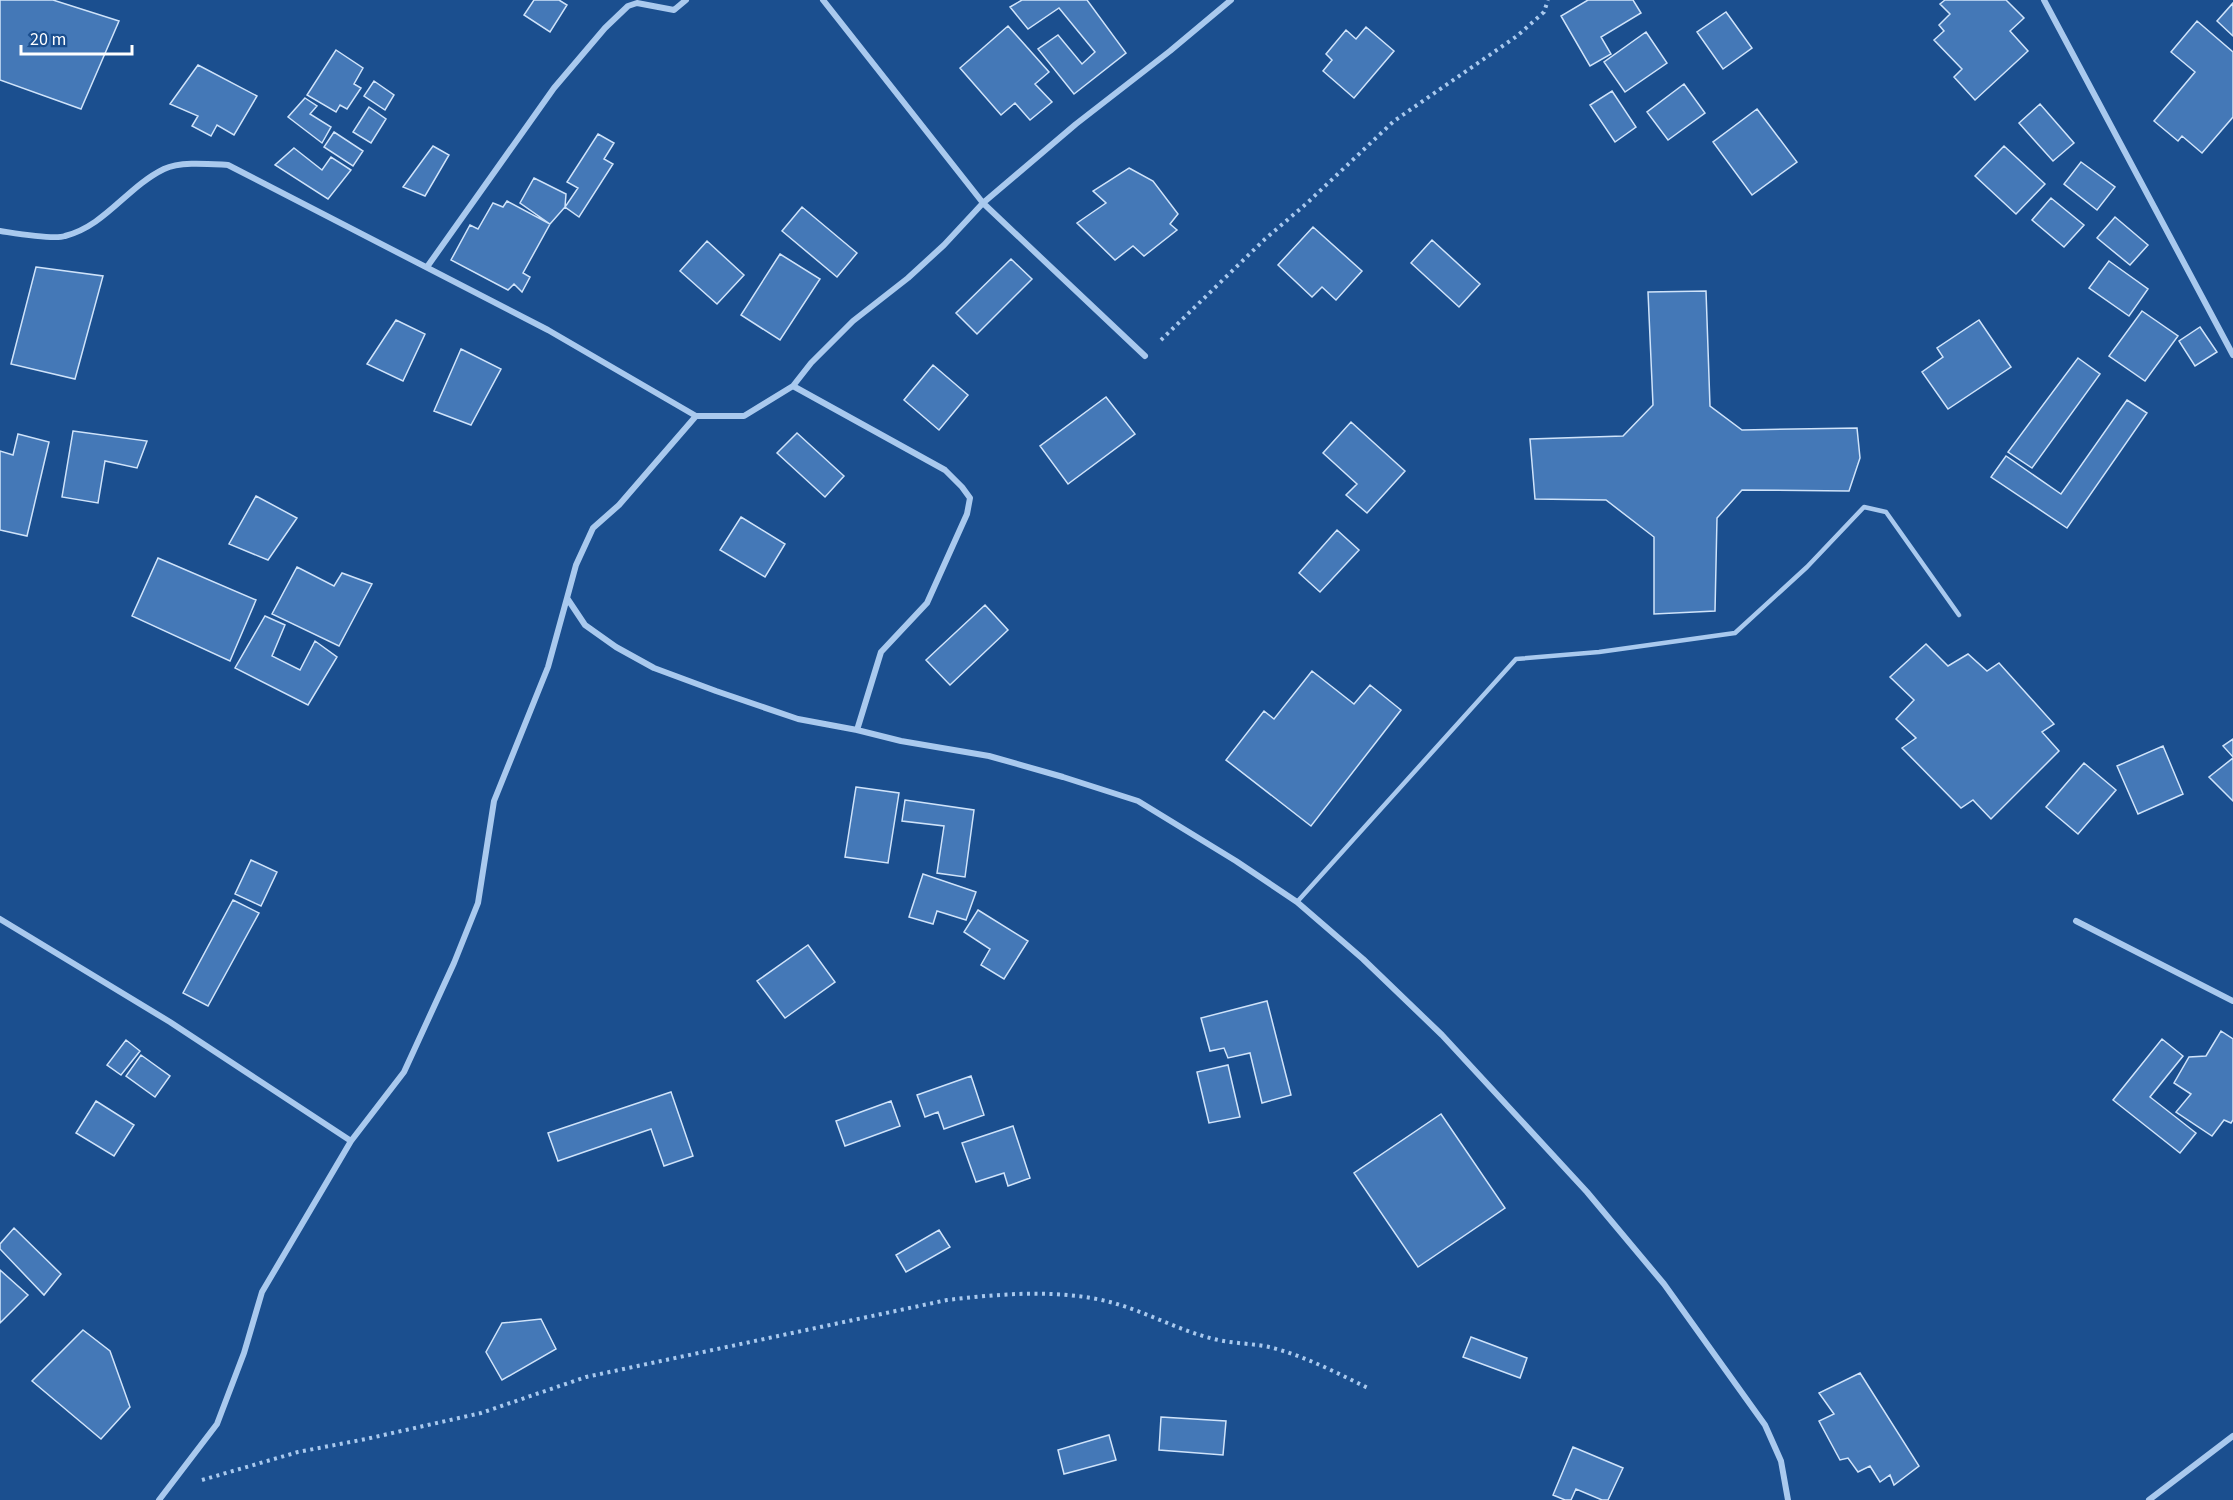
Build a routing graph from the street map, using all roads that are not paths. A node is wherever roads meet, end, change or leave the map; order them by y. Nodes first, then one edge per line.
1 (686, 0) edge
2 (823, 0) edge
3 (1231, 0) edge
4 (2044, 0) edge
5 (983, 202) junction
6 (0, 231) edge
7 (427, 267) junction
8 (2233, 355) edge
9 (1145, 356) road end
10 (793, 386) junction
11 (696, 416) junction
12 (567, 598) junction
13 (1959, 615) dead end
14 (857, 730) junction
15 (1297, 903) junction
16 (0, 919) edge
17 (2076, 921) dead end
18 (2233, 1001) edge
19 (351, 1141) junction
20 (2233, 1436) edge
21 (159, 1500) edge
22 (1788, 1500) edge
23 (2149, 1500) edge

1 - 7 street
2 - 5 street
3 - 5 street
4 - 8 street
5 - 9 street
5 - 10 street
6 - 7 street
7 - 11 street
10 - 11 street
10 - 14 street
11 - 12 street
12 - 14 street
12 - 19 street
13 - 15 lane
14 - 15 street
15 - 22 street
16 - 19 street
17 - 18 street
19 - 21 street
20 - 23 street

